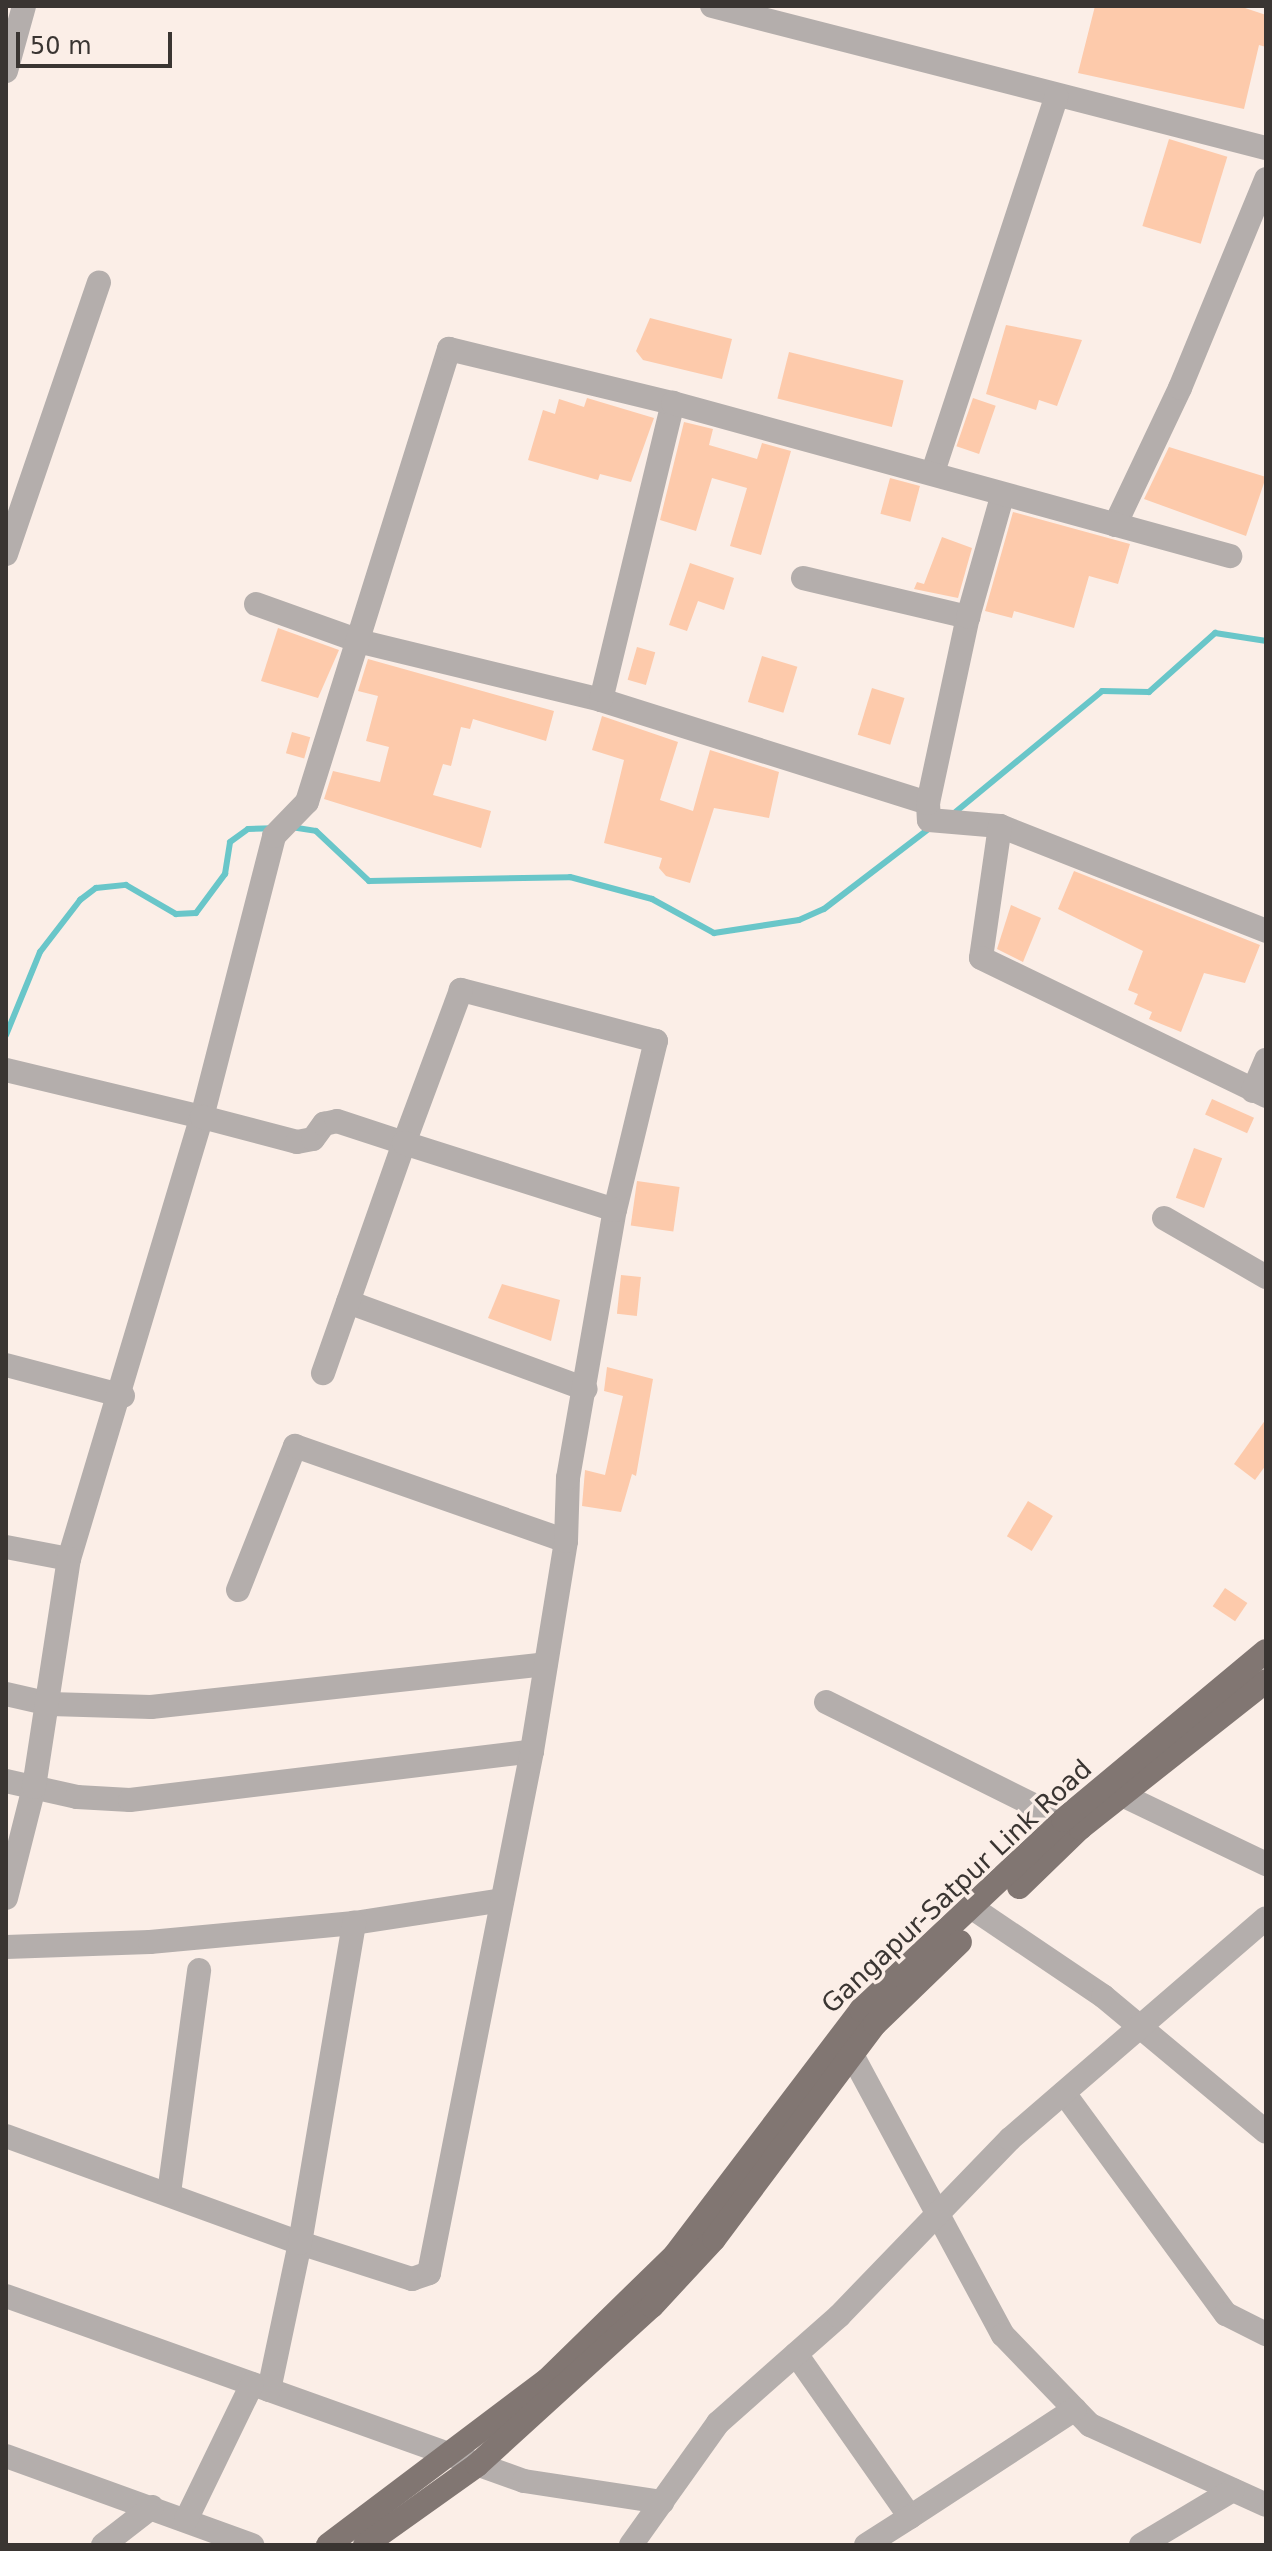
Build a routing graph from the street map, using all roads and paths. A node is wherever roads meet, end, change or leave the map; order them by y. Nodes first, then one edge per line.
1 (24, 6) edge
2 (712, 6) edge
3 (6, 71) edge
4 (1056, 97) junction
5 (1266, 148) edge
6 (1266, 179) edge
7 (99, 283) dead end
8 (673, 403) junction
9 (933, 472) junction
10 (1002, 497) junction
11 (1115, 525) junction
12 (8, 538) edge
13 (1230, 556) dead end
14 (803, 578) dead end
15 (256, 604) dead end
16 (968, 617) junction
17 (362, 642) junction
18 (601, 700) junction
19 (935, 816) junction
20 (1000, 826) junction
21 (1266, 931) edge
22 (1266, 1060) edge
23 (6, 1070) edge
24 (1260, 1093) edge
25 (202, 1117) junction
26 (404, 1143) junction
27 (615, 1210) junction
28 (1164, 1218) dead end
29 (1266, 1277) edge
30 (348, 1302) junction
31 (6, 1365) edge
32 (323, 1373) dead end
33 (586, 1389) junction
34 (123, 1396) junction
35 (566, 1541) junction
36 (6, 1547) edge
37 (69, 1559) junction
38 (238, 1590) dead end
39 (1266, 1651) edge
40 (546, 1664) junction
41 (1266, 1681) edge
42 (6, 1694) edge
43 (826, 1702) dead end
44 (50, 1704) junction
45 (532, 1751) junction
46 (6, 1781) edge
47 (34, 1787) junction
48 (1122, 1795) junction
49 (1071, 1824) junction
50 (1266, 1864) edge
51 (6, 1898) edge
52 (502, 1900) junction
53 (979, 1915) junction
54 (1266, 1918) edge
55 (354, 1923) junction
56 (6, 1947) edge
57 (199, 1970) dead end
58 (1137, 2030) junction
59 (851, 2053) junction
60 (1064, 2093) junction
61 (1266, 2132) edge
62 (6, 2136) edge
63 (169, 2193) junction
64 (935, 2213) junction
65 (300, 2243) junction
66 (6, 2296) edge
67 (1266, 2334) edge
68 (796, 2354) junction
69 (261, 2387) junction
70 (1075, 2409) junction
71 (454, 2455) junction
72 (6, 2456) edge
73 (477, 2465) junction
74 (1233, 2490) junction
75 (662, 2502) junction
76 (1266, 2505) edge
77 (152, 2507) junction
78 (910, 2517) junction
79 (186, 2520) junction
80 (103, 2545) edge
81 (252, 2545) edge
82 (328, 2545) edge
83 (365, 2545) edge
84 (631, 2545) edge
85 (866, 2545) edge
86 (1141, 2545) edge

1 - 3 street
2 - 4 street
4 - 5 street
4 - 9 street
6 - 11 street
7 - 12 street
8 - 9 street
8 - 17 street
8 - 18 street
9 - 10 street
10 - 11 street
10 - 16 street
11 - 13 street
14 - 16 street
15 - 17 street
16 - 19 street
17 - 18 street
17 - 25 street
18 - 19 street
19 - 20 street
20 - 21 street
20 - 24 street
22 - 24 street
23 - 25 street
25 - 26 street
25 - 34 street
26 - 27 street
26 - 27 street
26 - 30 street
27 - 33 street
28 - 29 street
30 - 32 street
30 - 33 street
31 - 34 street
33 - 35 street
34 - 37 street
35 - 38 street
35 - 40 street
36 - 37 street
37 - 44 street
39 - 49 main road, Gangapur-Satpur Link Road
40 - 44 street
40 - 45 street
41 - 48 main road, Gangapur-Satpur Link Road
42 - 44 street
43 - 49 street
44 - 47 street
45 - 47 street
45 - 52 street
46 - 47 street
47 - 51 street
48 - 49 main road, Gangapur-Satpur Link Road
48 - 50 street
49 - 53 main road, Gangapur-Satpur Link Road
52 - 55 street
52 - 65 street
53 - 58 street
53 - 59 main road, Gangapur-Satpur Link Road
53 - 71 main road, Gangapur-Satpur Link Road
54 - 58 street
55 - 56 street
55 - 65 street
57 - 63 street
58 - 60 street
58 - 61 street
59 - 64 street
59 - 73 main road, Gangapur-Satpur Link Road
60 - 64 street
60 - 67 street
62 - 63 street
63 - 65 street
64 - 68 street
64 - 70 street
65 - 69 street
66 - 69 street
68 - 75 street
68 - 78 street
69 - 71 street
69 - 79 street
70 - 74 street
70 - 78 street
71 - 73 street
71 - 82 main road, Gangapur-Satpur Link Road
72 - 77 street
73 - 75 street
73 - 83 main road, Gangapur-Satpur Link Road
74 - 76 street
74 - 86 street
75 - 84 street
77 - 79 street
77 - 80 street
78 - 85 street
79 - 81 street

